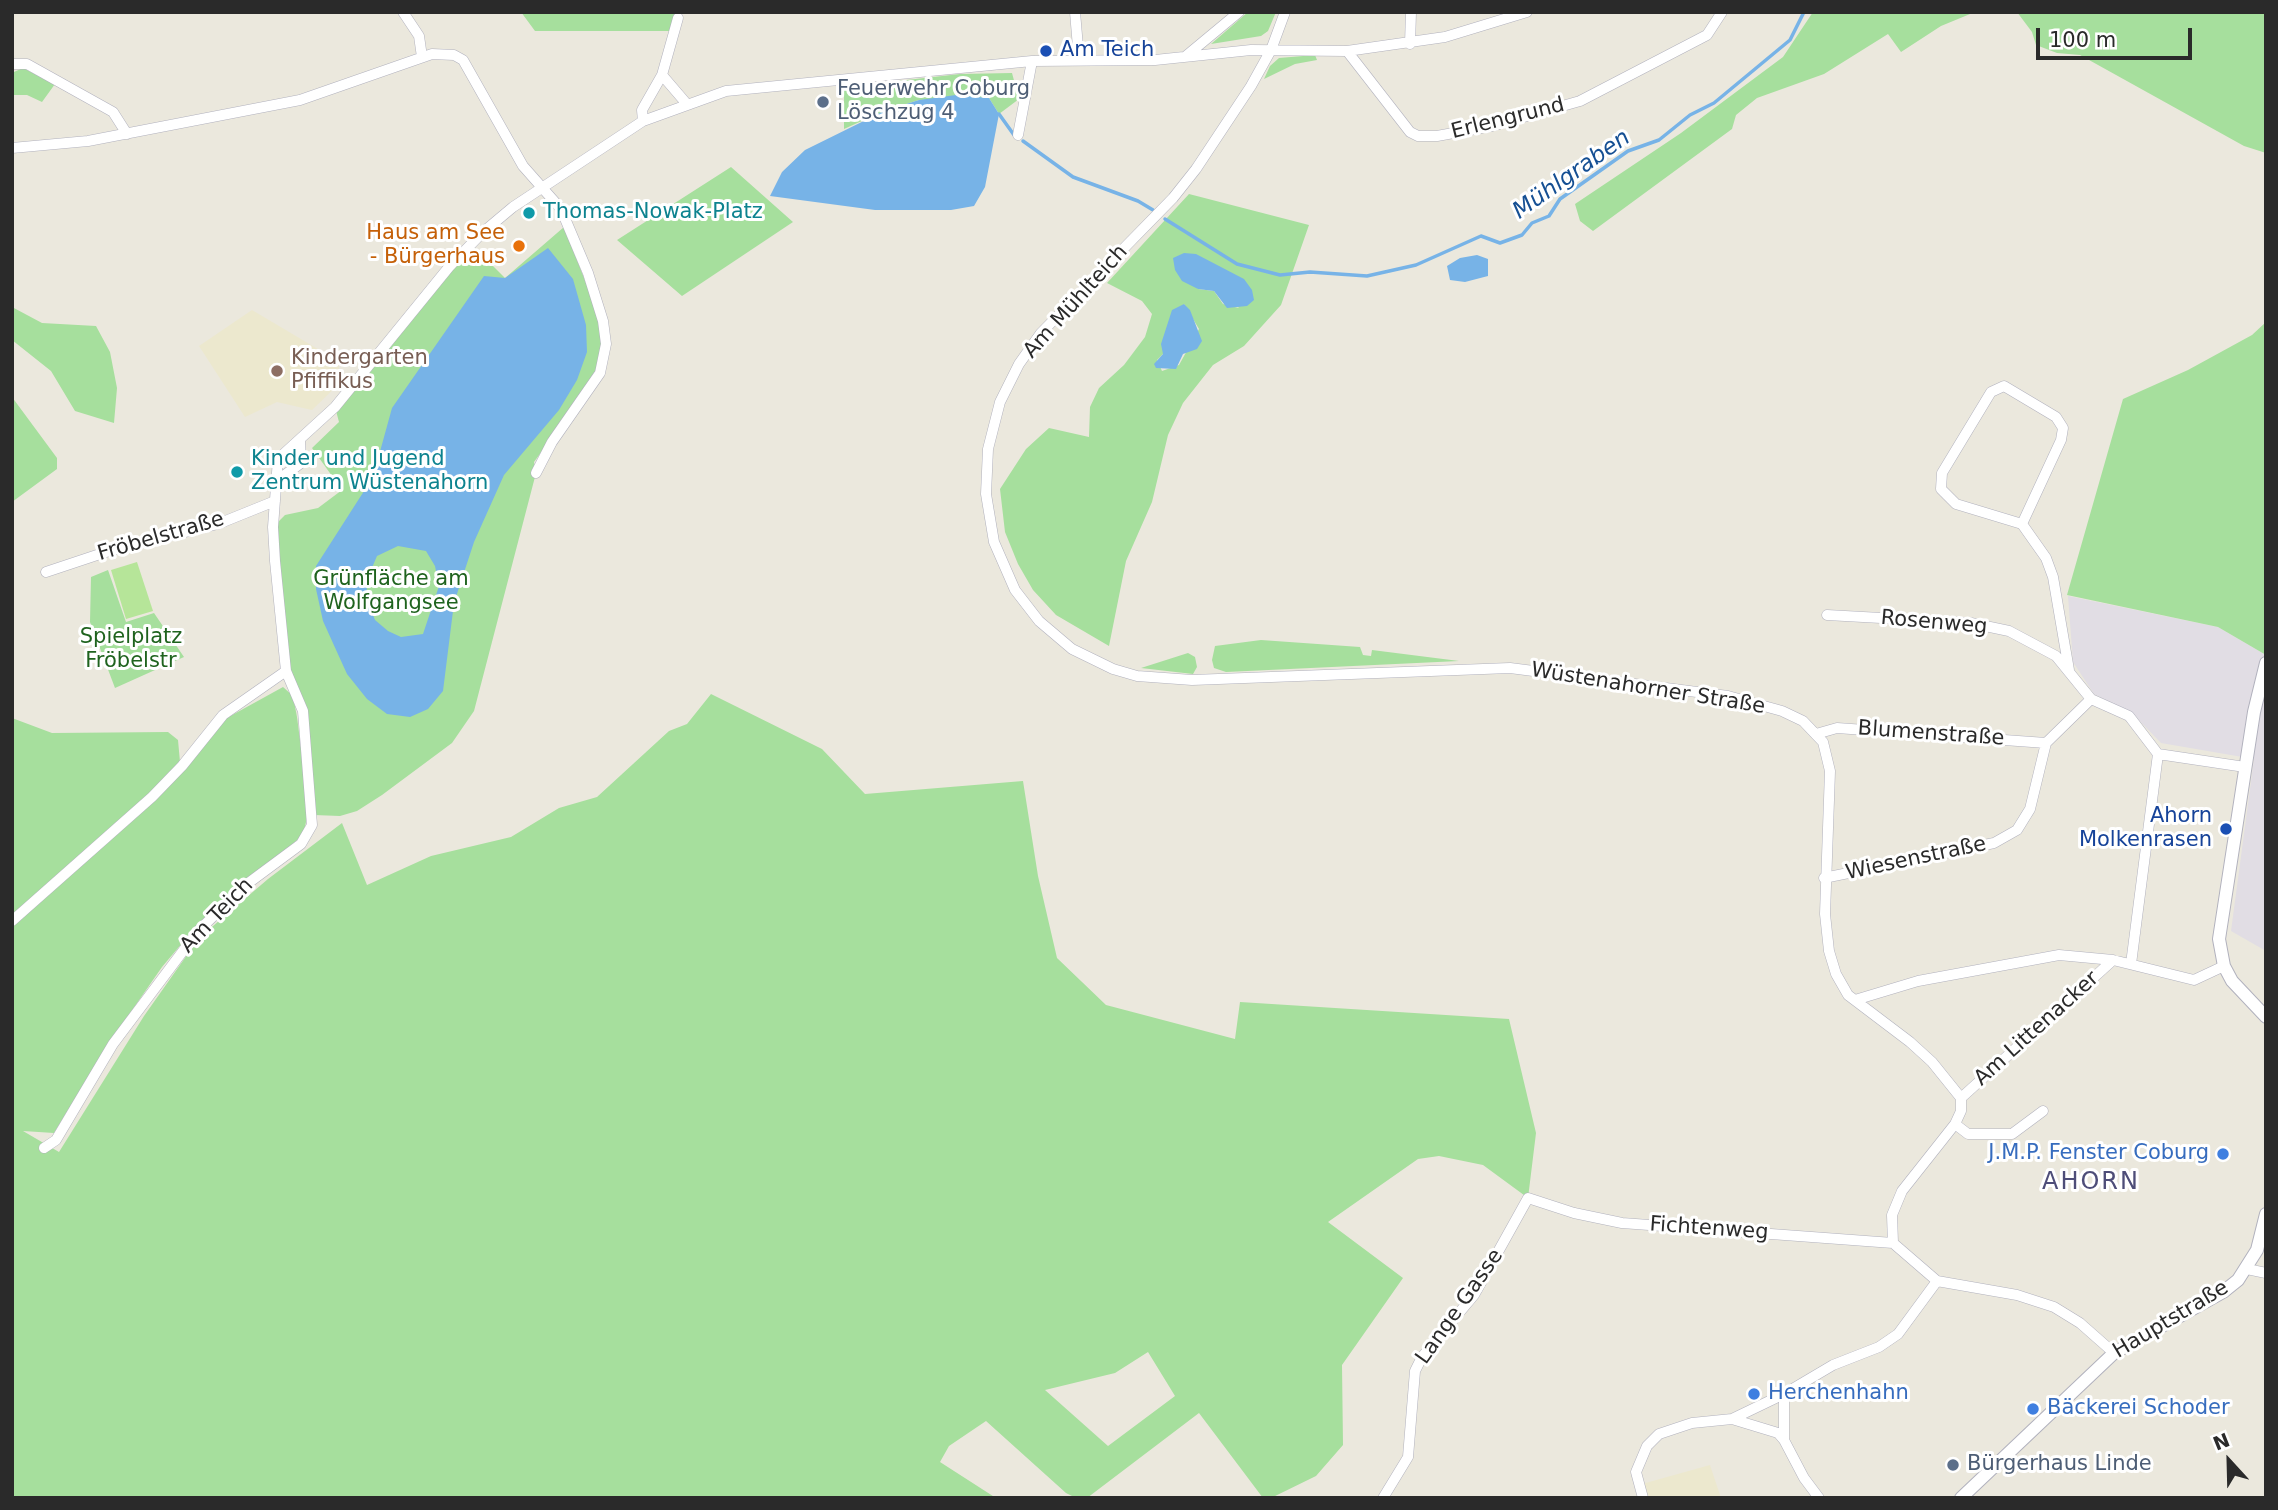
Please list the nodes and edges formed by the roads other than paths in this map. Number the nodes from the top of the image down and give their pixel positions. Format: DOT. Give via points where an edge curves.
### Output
graph roads {
  1 [pos="403,12"];
  2 [pos="1075,12"];
  3 [pos="1239,12"];
  4 [pos="1285,12"];
  5 [pos="1411,12"];
  6 [pos="1527,12"];
  7 [pos="1722,12"];
  8 [pos="678,18"];
  9 [pos="1410,44"];
  10 [pos="1271,50"];
  11 [pos="1347,51"];
  12 [pos="1186,56"];
  13 [pos="422,57"];
  14 [pos="1079,60"];
  15 [pos="1032,61"];
  16 [pos="12,64"];
  17 [pos="662,75"];
  18 [pos="686,103"];
  19 [pos="643,121"];
  20 [pos="127,134"];
  21 [pos="1018,135"];
  22 [pos="12,148"];
  23 [pos="544,187"];
  24 [pos="300,441"];
  25 [pos="536,473"];
  26 [pos="278,480"];
  27 [pos="275,501"];
  28 [pos="2022,524"];
  29 [pos="46,572"];
  30 [pos="1827,615"];
  31 [pos="1039,621"];
  32 [pos="2266,663"];
  33 [pos="2069,670"];
  34 [pos="286,671"];
  35 [pos="2091,698"];
  36 [pos="1816,734"];
  37 [pos="2046,743"];
  38 [pos="2158,754"];
  39 [pos="2245,767"];
  40 [pos="1824,878"];
  41 [pos="12,921"];
  42 [pos="2113,960"];
  43 [pos="2131,964"];
  44 [pos="2224,966"];
  45 [pos="1855,1000"];
  46 [pos="2266,1017"];
  47 [pos="1961,1098"];
  48 [pos="2043,1111"];
  49 [pos="1955,1124"];
  50 [pos="44,1148"];
  51 [pos="1528,1198"];
  52 [pos="2266,1214"];
  53 [pos="1893,1243"];
  54 [pos="2247,1269"];
  55 [pos="2266,1273"];
  56 [pos="1937,1281"];
  57 [pos="2114,1353"];
  58 [pos="1784,1394"];
  59 [pos="1732,1419"];
  60 [pos="1784,1440"];
  61 [pos="1383,1498"];
  62 [pos="1643,1498"];
  63 [pos="1819,1498"];
  64 [pos="1961,1498"];
  1 -- 13 [label="street" via="419,36"];
  2 -- 14 [label="street"];
  3 -- 12 [label="street"];
  4 -- 10 [label="street, Am Mühlteich"];
  5 -- 9 [label="street"];
  6 -- 9 [label="street"];
  7 -- 11 [label="street, Erlengrund" via="1707,36 1580,101 1437,136 1410,132"];
  8 -- 17 [label="street"];
  9 -- 11 [label="street"];
  10 -- 11 [label="street"];
  10 -- 12 [label="street"];
  10 -- 31 [label="street, Am Mühlteich" via="1196,169 1041,333 1000,402 985,473 990,526 1015,590"];
  12 -- 14 [label="street"];
  13 -- 20 [label="street" via="300,100"];
  13 -- 23 [label="street" via="444,53 463,60 523,166"];
  14 -- 15 [label="street"];
  15 -- 18 [label="street" via="741,88"];
  15 -- 21 [label="street"];
  16 -- 20 [label="street" via="27,64 113,112"];
  17 -- 18 [label="street"];
  17 -- 19 [label="street" via="642,110"];
  18 -- 19 [label="street"];
  19 -- 23 [label="street"];
  20 -- 22 [label="street"];
  23 -- 24 [label="street" via="471,244 335,407"];
  23 -- 25 [label="street" via="561,209 588,273 606,344 600,373"];
  24 -- 26 [label="street, Am Teich" via="278,459"];
  24 -- 26 [label="street" via="301,463"];
  26 -- 27 [label="street, Am Teich"];
  27 -- 29 [label="street, Fröbelstraße" via="218,524"];
  27 -- 34 [label="street, Am Teich" via="275,561"];
  28 -- 28 [label="street" via="1956,504 1946,498 1940,482 1941,473 1991,391 2004,386 2056,417 2063,428"];
  28 -- 33 [label="street" via="2046,558 2053,577"];
  30 -- 33 [label="street, Rosenweg" via="1971,622 2009,631 2041,646"];
  31 -- 36 [label="street, Wüstenahorner Straße" via="1094,661 1148,677 1510,668 1739,699 1782,710"];
  32 -- 39 [label="street"];
  33 -- 35 [label="street, Rosenweg"];
  34 -- 41 [label="street" via="223,715 152,797"];
  34 -- 50 [label="street, Am Teich" via="303,711 314,815 308,836 247,884 198,931 113,1044 56,1140"];
  35 -- 37 [label="street"];
  35 -- 38 [label="street, Rosenweg" via="2129,716"];
  36 -- 37 [label="street, Blumenstraße" via="1837,728"];
  36 -- 40 [label="street" via="1830,771"];
  37 -- 40 [label="street, Wiesenstraße" via="2030,809 2017,830 2001,840"];
  38 -- 39 [label="street"];
  38 -- 43 [label="street"];
  39 -- 44 [label="street" via="2219,926"];
  40 -- 45 [label="street" via="1829,951 1842,986"];
  42 -- 43 [label="street"];
  42 -- 45 [label="street" via="2059,955 1918,981"];
  42 -- 47 [label="street, Am Littenacker"];
  43 -- 44 [label="street" via="2194,980"];
  44 -- 46 [label="street"];
  45 -- 47 [label="street" via="1932,1062"];
  47 -- 49 [label="street"];
  48 -- 49 [label="street" via="2012,1134 1968,1134"];
  49 -- 53 [label="street" via="1902,1191 1892,1215"];
  51 -- 53 [label="street, Fichtenweg" via="1622,1223"];
  51 -- 61 [label="street, Lange Gasse" via="1480,1285 1415,1371 1408,1457"];
  52 -- 54 [label="street, Hauptstraße"];
  53 -- 56 [label="street"];
  54 -- 55 [label="street"];
  54 -- 57 [label="street, Hauptstraße" via="2222,1292"];
  56 -- 57 [label="street" via="2006,1292 2054,1307"];
  56 -- 58 [label="street" via="1898,1334"];
  57 -- 64 [label="street, Hauptstraße"];
  58 -- 59 [label="street"];
  58 -- 60 [label="street"];
  59 -- 60 [label="street" via="1778,1433"];
  59 -- 62 [label="street" via="1692,1423 1659,1434 1647,1446 1636,1472"];
  60 -- 63 [label="street"];
}
